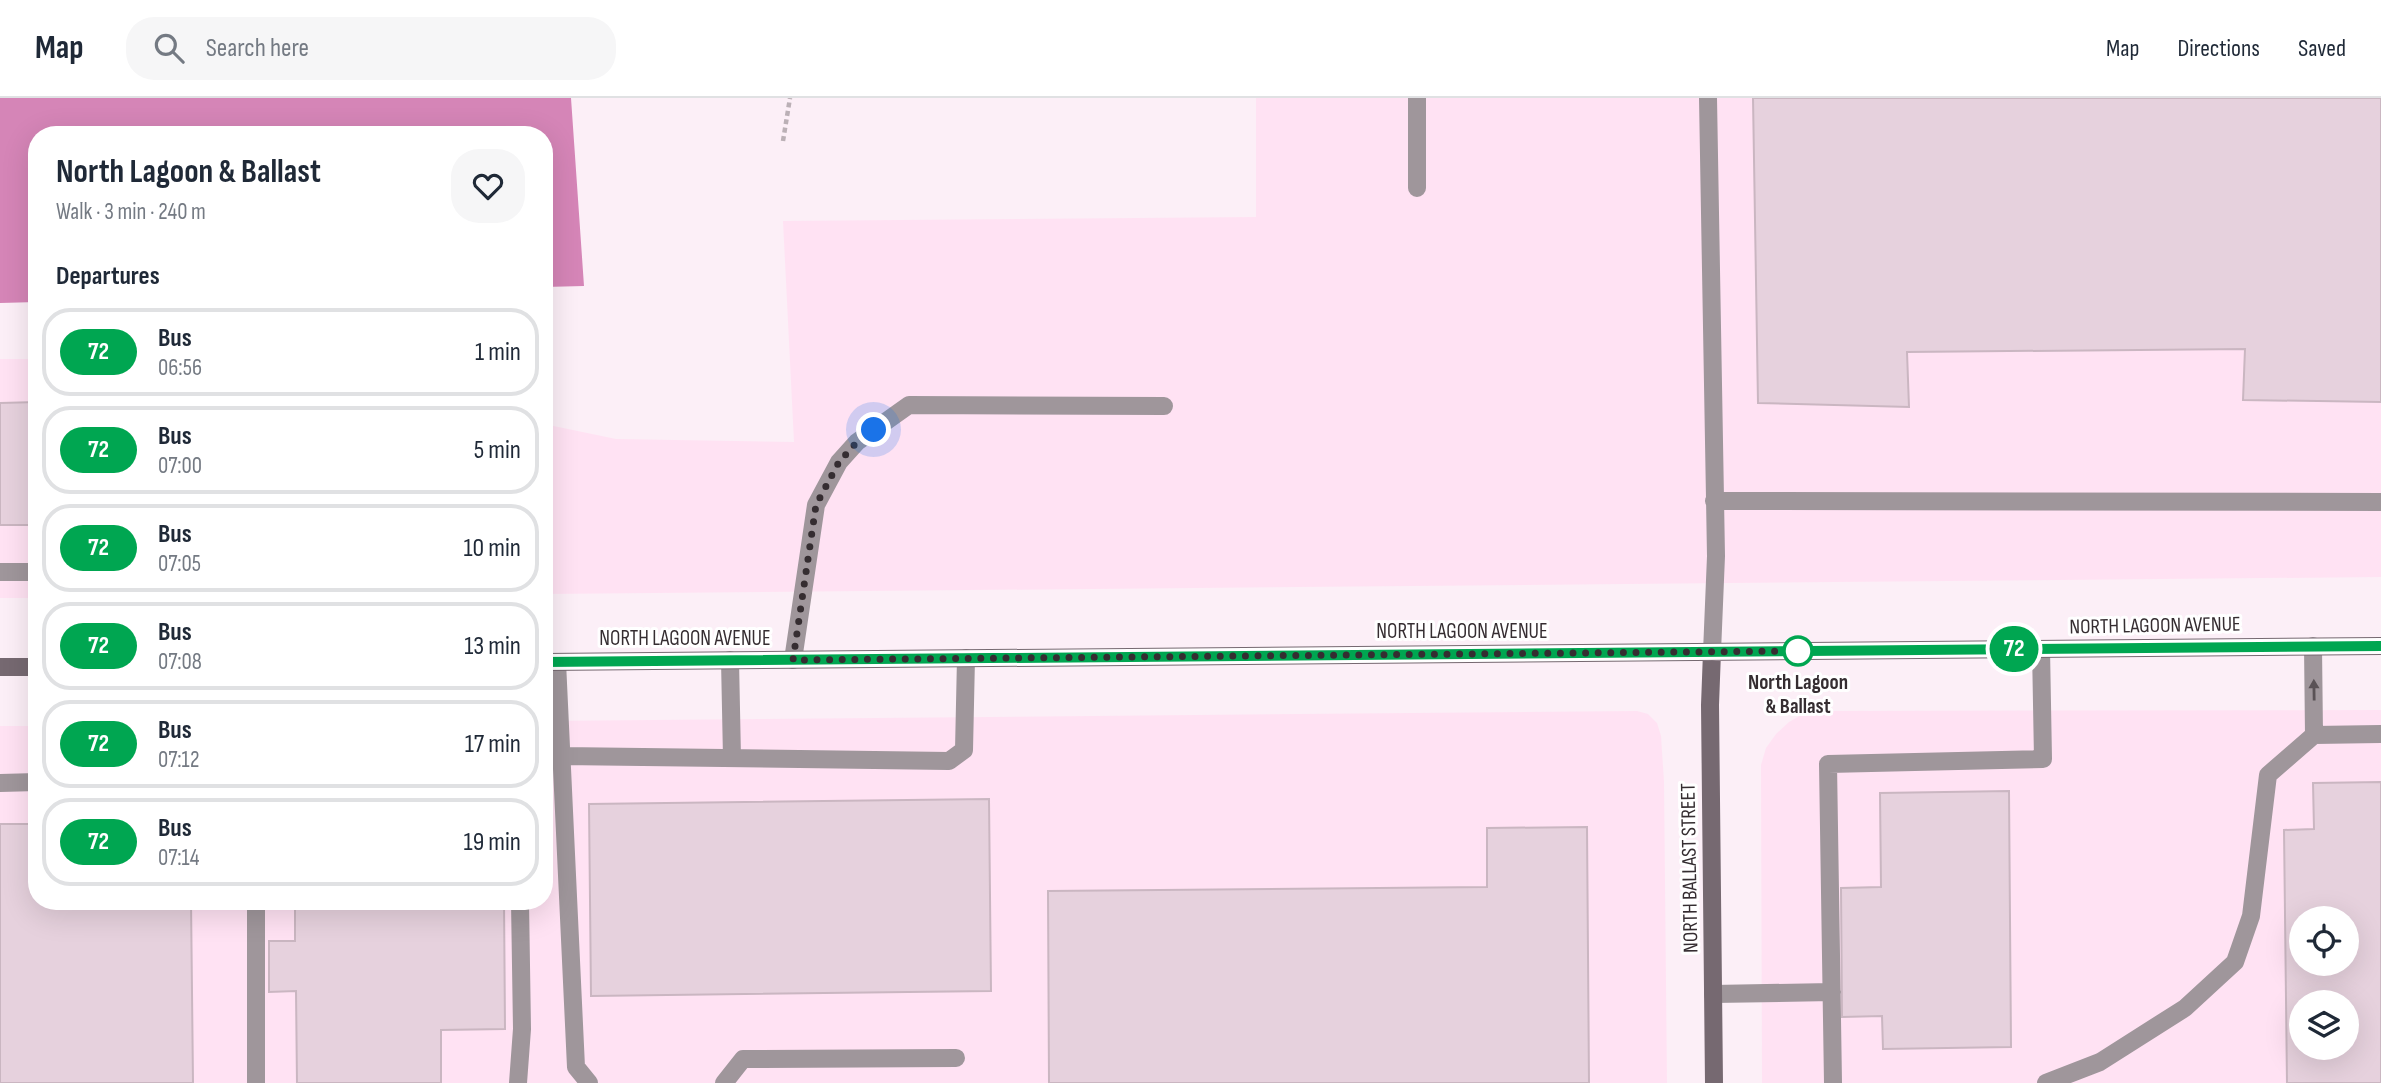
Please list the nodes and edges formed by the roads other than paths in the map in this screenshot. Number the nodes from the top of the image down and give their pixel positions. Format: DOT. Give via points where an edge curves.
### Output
graph roads {
  1 [pos="1417,98"];
  2 [pos="1708,98"];
  3 [pos="1417,188"];
  4 [pos="1164,406"];
  5 [pos="1714,500"];
  6 [pos="2381,502"];
  7 [pos="0,572"];
  8 [pos="28,572"];
  9 [pos="2313,646"];
  10 [pos="2381,646"];
  11 [pos="2041,649"];
  12 [pos="1712,652"];
  13 [pos="966,658"];
  14 [pos="730,660"];
  15 [pos="793,660"];
  16 [pos="553,662"];
  17 [pos="0,667"];
  18 [pos="28,667"];
  19 [pos="553,679"];
  20 [pos="2381,734"];
  21 [pos="2314,735"];
  22 [pos="562,756"];
  23 [pos="732,758"];
  24 [pos="28,782"];
  25 [pos="0,783"];
  26 [pos="256,910"];
  27 [pos="520,910"];
  28 [pos="1832,992"];
  29 [pos="1713,994"];
  30 [pos="956,1058"];
  31 [pos="256,1083"];
  32 [pos="518,1083"];
  33 [pos="589,1083"];
  34 [pos="724,1083"];
  35 [pos="1714,1083"];
  36 [pos="1833,1083"];
  37 [pos="2046,1083"];
  1 -- 3 [label="lane"];
  2 -- 5 [label="lane"];
  4 -- 15 [label="lane" via="909,405 857,442 839,462 816,505"];
  5 -- 6 [label="lane"];
  5 -- 12 [label="lane"];
  7 -- 8 [label="lane"];
  9 -- 10 [label="street, NORTH LAGOON AVENUE"];
  9 -- 11 [label="street, NORTH LAGOON AVENUE"];
  21 -- 9 [label="lane, one-way"];
  11 -- 12 [label="street, NORTH LAGOON AVENUE"];
  11 -- 28 [label="lane" via="2043,759 1828,764"];
  12 -- 13 [label="street, NORTH LAGOON AVENUE"];
  12 -- 29 [label="street, NORTH BALLAST STREET"];
  13 -- 15 [label="street, NORTH LAGOON AVENUE"];
  13 -- 23 [label="lane" via="964,750 949,761"];
  14 -- 15 [label="street, NORTH LAGOON AVENUE"];
  14 -- 16 [label="street, NORTH LAGOON AVENUE"];
  14 -- 23 [label="lane"];
  17 -- 18 [label="street"];
  19 -- 22 [label="lane"];
  20 -- 21 [label="lane"];
  21 -- 37 [label="lane" via="2268,775 2251,916 2235,962 2185,1008 2100,1062"];
  22 -- 23 [label="lane"];
  22 -- 33 [label="lane" via="576,1067"];
  24 -- 25 [label="lane"];
  26 -- 31 [label="lane"];
  27 -- 32 [label="lane"];
  28 -- 29 [label="lane"];
  28 -- 36 [label="lane"];
  29 -- 35 [label="street, NORTH BALLAST STREET"];
  30 -- 34 [label="lane" via="743,1059"];
}
